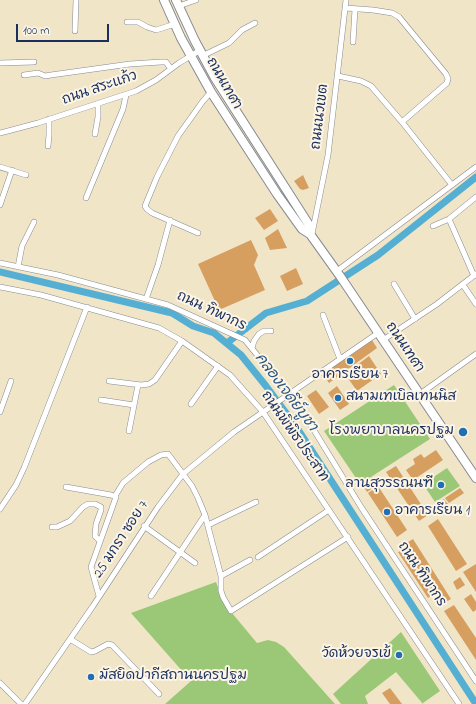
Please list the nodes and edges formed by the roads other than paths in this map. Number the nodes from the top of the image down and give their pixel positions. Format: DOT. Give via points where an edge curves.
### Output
graph roads {
  1 [pos="76,0"];
  2 [pos="164,0"];
  3 [pos="196,0"];
  4 [pos="346,0"];
  5 [pos="178,3"];
  6 [pos="346,8"];
  7 [pos="355,9"];
  8 [pos="127,22"];
  9 [pos="255,23"];
  10 [pos="175,24"];
  11 [pos="75,31"];
  12 [pos="353,42"];
  13 [pos="201,53"];
  14 [pos="191,56"];
  15 [pos="34,62"];
  16 [pos="0,63"];
  17 [pos="171,69"];
  18 [pos="24,75"];
  19 [pos="338,76"];
  20 [pos="211,92"];
  21 [pos="126,95"];
  22 [pos="98,104"];
  23 [pos="49,119"];
  24 [pos="402,122"];
  25 [pos="0,133"];
  26 [pos="95,134"];
  27 [pos="48,146"];
  28 [pos="476,166"];
  29 [pos="0,167"];
  30 [pos="12,170"];
  31 [pos="26,175"];
  32 [pos="452,185"];
  33 [pos="476,197"];
  34 [pos="86,198"];
  35 [pos="0,205"];
  36 [pos="449,219"];
  37 [pos="170,220"];
  38 [pos="34,222"];
  39 [pos="433,226"];
  40 [pos="198,234"];
  41 [pos="311,235"];
  42 [pos="0,263"];
  43 [pos="18,267"];
  44 [pos="339,274"];
  45 [pos="475,275"];
  46 [pos="394,284"];
  47 [pos="463,285"];
  48 [pos="0,287"];
  49 [pos="146,299"];
  50 [pos="476,304"];
  51 [pos="87,307"];
  52 [pos="323,315"];
  53 [pos="415,318"];
  54 [pos="271,331"];
  55 [pos="378,333"];
  56 [pos="383,340"];
  57 [pos="182,341"];
  58 [pos="252,348"];
  59 [pos="476,354"];
  60 [pos="340,359"];
  61 [pos="218,366"];
  62 [pos="11,381"];
  63 [pos="109,381"];
  64 [pos="138,385"];
  65 [pos="289,394"];
  66 [pos="420,394"];
  67 [pos="101,400"];
  68 [pos="191,404"];
  69 [pos="134,405"];
  70 [pos="266,410"];
  71 [pos="0,412"];
  72 [pos="129,431"];
  73 [pos="182,474"];
  74 [pos="476,478"];
  75 [pos="66,487"];
  76 [pos="115,496"];
  77 [pos="256,502"];
  78 [pos="0,509"];
  79 [pos="329,510"];
  80 [pos="205,515"];
  81 [pos="208,525"];
  82 [pos="144,526"];
  83 [pos="52,527"];
  84 [pos="348,537"];
  85 [pos="100,541"];
  86 [pos="180,552"];
  87 [pos="258,557"];
  88 [pos="250,560"];
  89 [pos="195,563"];
  90 [pos="221,576"];
  91 [pos="99,596"];
  92 [pos="151,596"];
  93 [pos="70,639"];
  94 [pos="476,681"];
  95 [pos="0,682"];
  96 [pos="159,694"];
  97 [pos="21,704"];
  98 [pos="25,704"];
  99 [pos="459,704"];
  1 -- 11 [label="street"];
  2 -- 10 [label="main road, ถนนเทศา"];
  3 -- 5 [label="street"];
  4 -- 6 [label="street, ถนนนวเขต"];
  5 -- 13 [label="main road, ถนนเทศา"];
  6 -- 7 [label="street"];
  6 -- 19 [label="street, ถนนนวเขต"];
  7 -- 12 [label="street"];
  7 -- 24 [label="street" via="392,13 399,17 446,74 447,83"];
  8 -- 10 [label="street" via="138,22 156,30"];
  9 -- 13 [label="street, ถนน สระแก้ว" via="242,30 229,43"];
  10 -- 14 [label="main road, ถนนเทศา"];
  13 -- 14 [label="street, ถนน สระแก้ว"];
  13 -- 41 [label="main road, ถนนเทศา" via="236,113 309,225"];
  14 -- 17 [label="street, ถนน สระแก้ว"];
  14 -- 20 [label="main road, ถนนเทศา"];
  15 -- 16 [label="street"];
  17 -- 18 [label="street" via="166,62 161,62 45,76 38,73"];
  17 -- 21 [label="street, ถนน สระแก้ว" via="146,86"];
  19 -- 24 [label="street" via="371,86"];
  19 -- 41 [label="street, ถนนนวเขต" via="328,156"];
  20 -- 37 [label="street" via="178,136 145,206 152,213"];
  20 -- 41 [label="main road, ถนนเทศา" via="277,194 302,229"];
  21 -- 22 [label="street, ถนน สระแก้ว"];
  21 -- 34 [label="street" via="124,109"];
  22 -- 23 [label="street, ถนน สระแก้ว"];
  22 -- 26 [label="street"];
  23 -- 25 [label="street, ถนน สระแก้ว"];
  23 -- 27 [label="street"];
  24 -- 32 [label="street"];
  28 -- 32 [label="street"];
  29 -- 30 [label="street"];
  30 -- 31 [label="street"];
  30 -- 35 [label="street"];
  32 -- 44 [label="street"];
  33 -- 36 [label="street"];
  36 -- 39 [label="street"];
  36 -- 45 [label="street"];
  37 -- 40 [label="street"];
  37 -- 49 [label="street"];
  38 -- 43 [label="street" via="22,246"];
  41 -- 44 [label="main road, ถนนเทศา"];
  42 -- 43 [label="street, ถนน ทิพากร"];
  43 -- 49 [label="street, ถนน ทิพากร"];
  44 -- 55 [label="main road, ถนนเทศา"];
  45 -- 47 [label="street"];
  46 -- 53 [label="street"];
  47 -- 50 [label="street"];
  47 -- 53 [label="street"];
  48 -- 51 [label="street, ถนนพิพิธประสาท" via="41,294"];
  49 -- 58 [label="street, ถนน ทิพากร" via="168,305 229,331 242,338"];
  51 -- 57 [label="street, ถนนพิพิธประสาท" via="159,328"];
  51 -- 78 [label="street" via="24,468 16,486"];
  52 -- 60 [label="street"];
  53 -- 56 [label="street"];
  54 -- 58 [label="street" via="258,334"];
  55 -- 56 [label="main road, ถนนเทศา"];
  55 -- 60 [label="street, 25 มกรา ซอย 7"];
  56 -- 66 [label="main road, ถนนเทศา"];
  57 -- 61 [label="street, ถนนพิพิธประสาท"];
  57 -- 64 [label="street" via="155,380 149,384"];
  58 -- 65 [label="street, ถนน ทิพากร"];
  59 -- 66 [label="street"];
  60 -- 65 [label="street, 25 มกรา ซอย 7"];
  61 -- 68 [label="street"];
  61 -- 70 [label="street, ถนนพิพิธประสาท"];
  62 -- 71 [label="street"];
  63 -- 64 [label="street"];
  64 -- 69 [label="street"];
  65 -- 70 [label="street, 25 มกรา ซอย 7"];
  65 -- 94 [label="street, ถนน ทิพากร"];
  66 -- 74 [label="main road, ถนนเทศา"];
  67 -- 69 [label="street"];
  69 -- 72 [label="street"];
  70 -- 73 [label="street, 25 มกรา ซอย 7"];
  70 -- 79 [label="street, ถนนพิพิธประสาท"];
  73 -- 76 [label="street" via="166,453 148,462 123,483"];
  73 -- 80 [label="street" via="192,486"];
  73 -- 82 [label="street, 25 มกรา ซอย 7"];
  75 -- 76 [label="street"];
  76 -- 85 [label="street"];
  77 -- 81 [label="street"];
  79 -- 84 [label="street, ถนนพิพิธประสาท"];
  79 -- 87 [label="street"];
  80 -- 81 [label="street"];
  80 -- 86 [label="street"];
  81 -- 90 [label="street"];
  82 -- 86 [label="street"];
  82 -- 91 [label="street, 25 มกรา ซอย 7"];
  83 -- 85 [label="street" via="70,521 88,504 95,504 102,510 94,536"];
  84 -- 90 [label="street" via="231,611 221,591"];
  84 -- 99 [label="street, ถนนพิพิธประสาท"];
  85 -- 91 [label="street" via="91,567"];
  86 -- 89 [label="street"];
  86 -- 92 [label="street"];
  88 -- 90 [label="street"];
  91 -- 93 [label="street, 25 มกรา ซอย 7"];
  93 -- 96 [label="street" via="91,652 108,644 112,645"];
  93 -- 98 [label="street, 25 มกรา ซอย 7"];
  95 -- 97 [label="street"];
}
